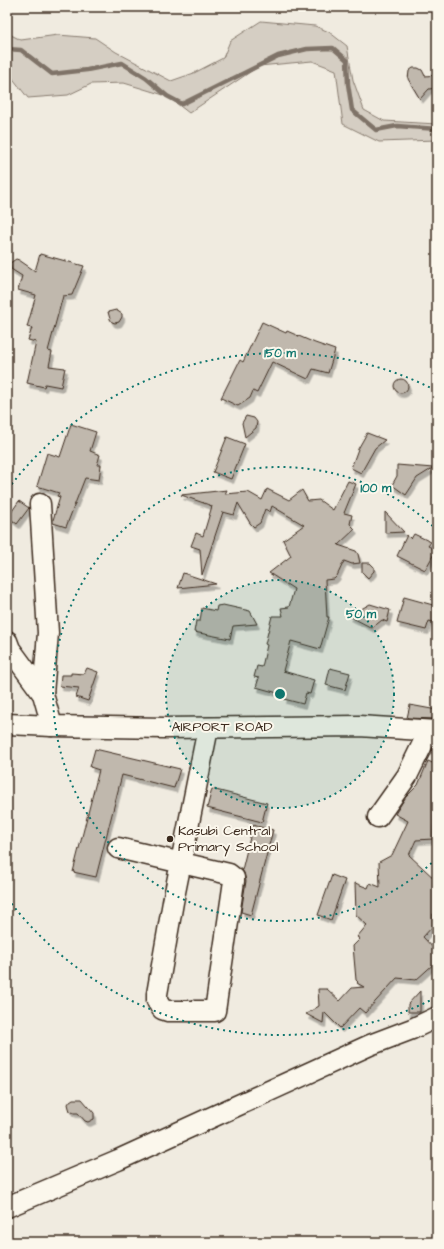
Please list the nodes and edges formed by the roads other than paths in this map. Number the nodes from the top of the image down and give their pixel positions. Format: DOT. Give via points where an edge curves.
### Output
graph roads {
  1 [pos="40,504"];
  2 [pos="7,641"];
  3 [pos="43,694"];
  4 [pos="7,724"];
  5 [pos="52,726"];
  6 [pos="208,728"];
  7 [pos="433,731"];
  8 [pos="378,817"];
  9 [pos="118,848"];
  10 [pos="182,863"];
  11 [pos="437,1017"];
  12 [pos="7,1207"];
  1 -- 3 [label="street" via="48,634"];
  2 -- 3 [label="street" via="10,649"];
  3 -- 5 [label="street"];
  4 -- 5 [label="street, AIRPORT ROAD"];
  5 -- 6 [label="street, AIRPORT ROAD"];
  6 -- 7 [label="street, AIRPORT ROAD" via="358,726"];
  6 -- 10 [label="street"];
  7 -- 8 [label="street" via="407,776"];
  9 -- 10 [label="street"];
  10 -- 10 [label="street" via="229,874 234,878 215,1011 168,1011 162,1009 157,1001"];
  11 -- 12 [label="street"];
}
